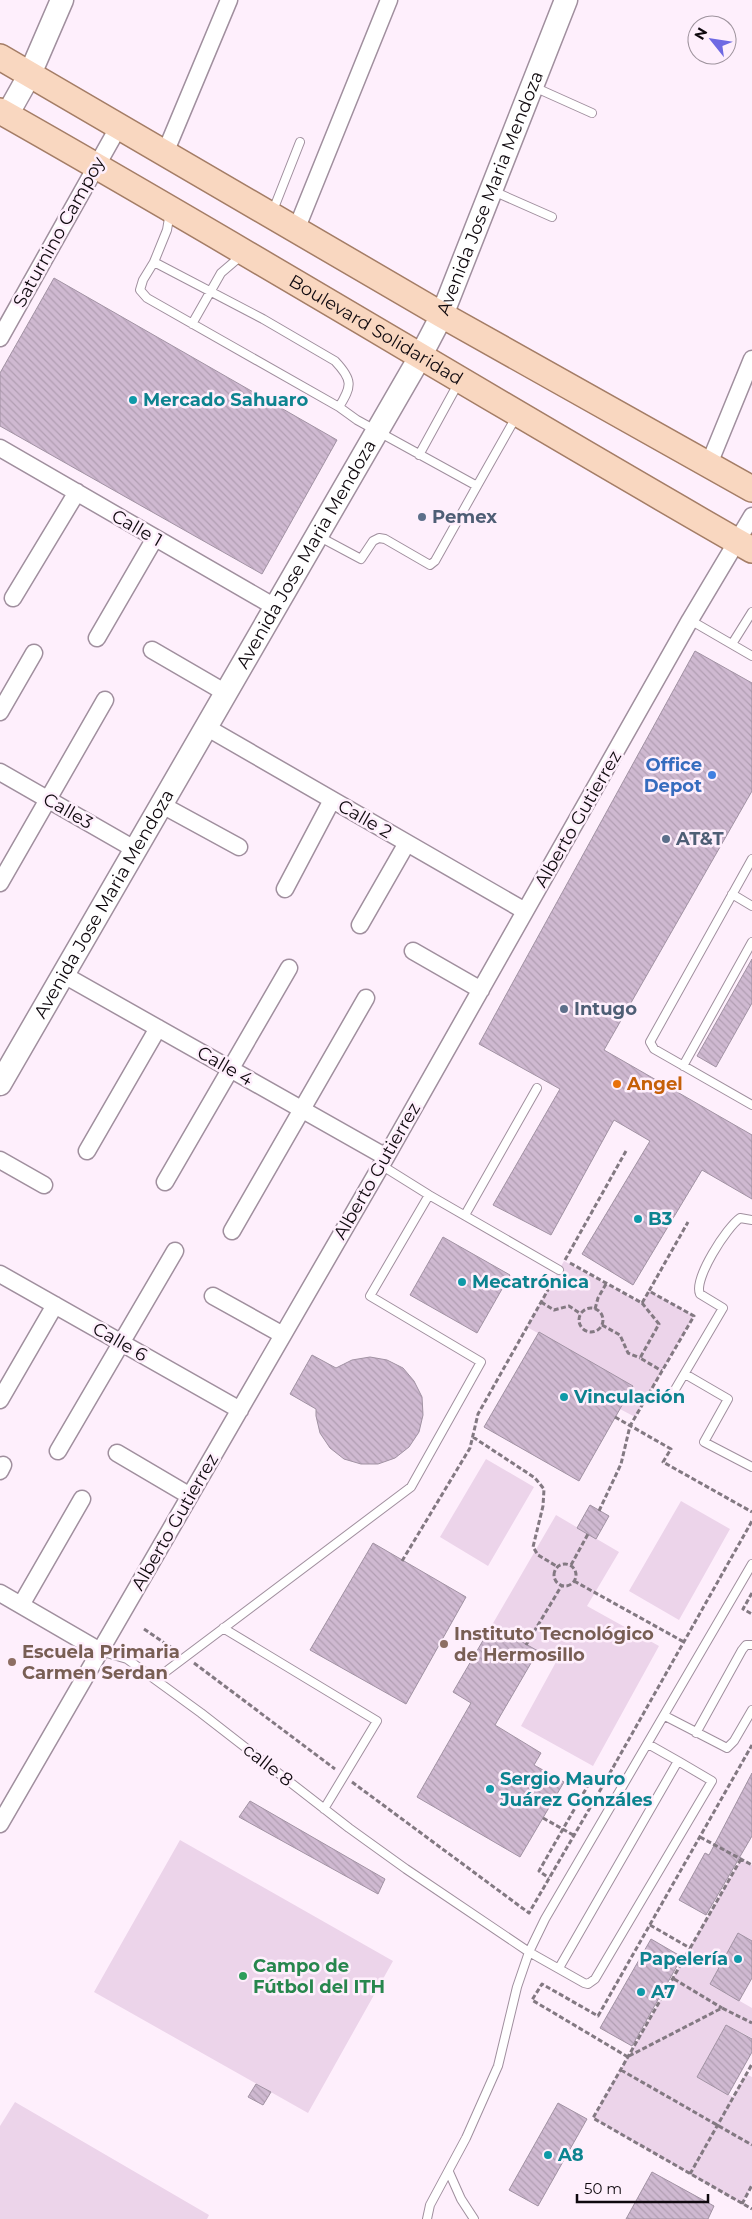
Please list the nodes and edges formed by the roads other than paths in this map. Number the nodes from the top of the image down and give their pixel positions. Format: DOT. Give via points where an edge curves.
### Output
graph roads {
  1 [pos="62,0"];
  2 [pos="229,0"];
  3 [pos="390,0"];
  4 [pos="566,0"];
  5 [pos="0,57"];
  6 [pos="30,74"];
  7 [pos="532,86"];
  8 [pos="3,113"];
  9 [pos="592,113"];
  10 [pos="119,126"];
  11 [pos="300,142"];
  12 [pos="165,153"];
  13 [pos="95,166"];
  14 [pos="491,190"];
  15 [pos="170,209"];
  16 [pos="271,215"];
  17 [pos="552,217"];
  18 [pos="296,230"];
  19 [pos="246,252"];
  20 [pos="154,262"];
  21 [pos="211,292"];
  22 [pos="442,315"];
  23 [pos="192,324"];
  24 [pos="0,338"];
  25 [pos="420,357"];
  26 [pos="752,359"];
  27 [pos="460,380"];
  28 [pos="339,407"];
  29 [pos="519,413"];
  30 [pos="377,431"];
  31 [pos="0,448"];
  32 [pos="419,455"];
  33 [pos="709,464"];
  34 [pos="477,486"];
  35 [pos="752,489"];
  36 [pos="77,492"];
  37 [pos="752,516"];
  38 [pos="316,535"];
  39 [pos="155,538"];
  40 [pos="744,545"];
  41 [pos="14,598"];
  42 [pos="275,608"];
  43 [pos="752,612"];
  44 [pos="690,620"];
  45 [pos="97,638"];
  46 [pos="732,644"];
  47 [pos="152,650"];
  48 [pos="34,653"];
  49 [pos="752,656"];
  50 [pos="226,692"];
  51 [pos="105,700"];
  52 [pos="0,712"];
  53 [pos="206,728"];
  54 [pos="0,772"];
  55 [pos="48,800"];
  56 [pos="332,800"];
  57 [pos="162,805"];
  58 [pos="407,843"];
  59 [pos="239,847"];
  60 [pos="136,850"];
  61 [pos="752,859"];
  62 [pos="0,883"];
  63 [pos="285,889"];
  64 [pos="732,894"];
  65 [pos="752,906"];
  66 [pos="525,911"];
  67 [pos="360,925"];
  68 [pos="752,942"];
  69 [pos="413,951"];
  70 [pos="289,968"];
  71 [pos="64,975"];
  72 [pos="480,990"];
  73 [pos="366,998"];
  74 [pos="158,1028"];
  75 [pos="683,1066"];
  76 [pos="231,1070"];
  77 [pos="0,1084"];
  78 [pos="537,1088"];
  79 [pos="751,1102"];
  80 [pos="302,1110"];
  81 [pos="87,1151"];
  82 [pos="0,1160"];
  83 [pos="383,1161"];
  84 [pos="165,1182"];
  85 [pos="44,1185"];
  86 [pos="429,1195"];
  87 [pos="465,1215"];
  88 [pos="752,1220"];
  89 [pos="232,1231"];
  90 [pos="174,1251"];
  91 [pos="560,1270"];
  92 [pos="0,1274"];
  93 [pos="213,1296"];
  94 [pos="55,1305"];
  95 [pos="283,1335"];
  96 [pos="121,1342"];
  97 [pos="685,1374"];
  98 [pos="673,1393"];
  99 [pos="0,1400"];
  100 [pos="240,1410"];
  101 [pos="58,1451"];
  102 [pos="117,1453"];
  103 [pos="752,1466"];
  104 [pos="190,1496"];
  105 [pos="82,1499"];
  106 [pos="752,1564"];
  107 [pos="0,1593"];
  108 [pos="20,1605"];
  109 [pos="223,1628"];
  110 [pos="752,1645"];
  111 [pos="100,1651"];
  112 [pos="156,1679"];
  113 [pos="752,1710"];
  114 [pos="665,1716"];
  115 [pos="696,1733"];
  116 [pos="648,1744"];
  117 [pos="678,1761"];
  118 [pos="324,1809"];
  119 [pos="0,1824"];
  120 [pos="529,1952"];
  121 [pos="559,1968"];
  122 [pos="449,2172"];
  123 [pos="427,2219"];
  124 [pos="474,2219"];
  1 -- 6 [label="street"];
  2 -- 12 [label="street"];
  3 -- 18 [label="street"];
  4 -- 7 [label="street, Avenida Jose Maria Mendoza"];
  5 -- 6 [label="main road"];
  6 -- 8 [label="street"];
  6 -- 10 [label="main road"];
  7 -- 9 [label="lane"];
  7 -- 14 [label="street, Avenida Jose Maria Mendoza"];
  8 -- 13 [label="main road, Boulevard Solidaridad"];
  10 -- 12 [label="main road"];
  10 -- 13 [label="street, Saturnino Campoy"];
  11 -- 16 [label="lane"];
  12 -- 16 [label="main road"];
  13 -- 15 [label="main road, Boulevard Solidaridad"];
  13 -- 24 [label="street, Saturnino Campoy"];
  14 -- 17 [label="lane"];
  14 -- 22 [label="street, Avenida Jose Maria Mendoza"];
  15 -- 19 [label="main road, Boulevard Solidaridad"];
  15 -- 20 [label="lane" via="167,230"];
  16 -- 18 [label="main road"];
  18 -- 22 [label="main road"];
  19 -- 21 [label="lane" via="221,274"];
  19 -- 25 [label="main road, Boulevard Solidaridad"];
  20 -- 21 [label="lane"];
  20 -- 23 [label="lane" via="140,290"];
  21 -- 23 [label="lane"];
  21 -- 28 [label="lane" via="336,361 344,370 350,390"];
  22 -- 25 [label="street, Avenida Jose Maria Mendoza"];
  22 -- 33 [label="main road"];
  23 -- 28 [label="lane"];
  25 -- 27 [label="main road, Boulevard Solidaridad"];
  25 -- 30 [label="street, Avenida Jose Maria Mendoza"];
  26 -- 33 [label="street"];
  27 -- 29 [label="main road, Boulevard Solidaridad"];
  27 -- 32 [label="lane"];
  28 -- 30 [label="lane"];
  29 -- 34 [label="lane"];
  29 -- 40 [label="main road, Boulevard Solidaridad"];
  30 -- 32 [label="lane"];
  30 -- 38 [label="street, Avenida Jose Maria Mendoza"];
  31 -- 36 [label="street, Calle 1"];
  32 -- 34 [label="lane"];
  33 -- 35 [label="main road"];
  34 -- 38 [label="lane" via="430,565 385,539 373,541 361,559"];
  36 -- 39 [label="street, Calle 1"];
  36 -- 41 [label="street"];
  37 -- 40 [label="street, Alberto Gutierrez"];
  38 -- 42 [label="street, Avenida Jose Maria Mendoza"];
  39 -- 42 [label="street, Calle 1"];
  39 -- 45 [label="street"];
  40 -- 44 [label="street, Alberto Gutierrez"];
  42 -- 50 [label="street, Avenida Jose Maria Mendoza"];
  43 -- 46 [label="lane"];
  44 -- 46 [label="lane"];
  44 -- 66 [label="street, Alberto Gutierrez"];
  46 -- 49 [label="lane"];
  47 -- 50 [label="street"];
  48 -- 52 [label="street"];
  50 -- 53 [label="street, Avenida Jose Maria Mendoza"];
  51 -- 55 [label="street"];
  53 -- 56 [label="street, Calle 2"];
  53 -- 57 [label="street, Avenida Jose Maria Mendoza"];
  54 -- 55 [label="street, Calle3"];
  55 -- 60 [label="street, Calle3"];
  55 -- 62 [label="street"];
  56 -- 58 [label="street, Calle 2"];
  56 -- 63 [label="street"];
  57 -- 59 [label="street"];
  57 -- 60 [label="street, Avenida Jose Maria Mendoza"];
  58 -- 66 [label="street, Calle 2"];
  58 -- 67 [label="street"];
  60 -- 71 [label="street, Avenida Jose Maria Mendoza"];
  61 -- 64 [label="lane"];
  64 -- 65 [label="lane"];
  64 -- 75 [label="lane" via="650,1042 654,1049"];
  66 -- 72 [label="street, Alberto Gutierrez"];
  68 -- 75 [label="lane"];
  69 -- 72 [label="street"];
  70 -- 76 [label="street"];
  71 -- 74 [label="street, Calle 4"];
  71 -- 77 [label="street, Avenida Jose Maria Mendoza"];
  72 -- 83 [label="street, Alberto Gutierrez"];
  73 -- 80 [label="street"];
  74 -- 76 [label="street, Calle 4"];
  74 -- 81 [label="street"];
  75 -- 79 [label="lane"];
  76 -- 80 [label="street, Calle 4"];
  76 -- 84 [label="street"];
  78 -- 87 [label="lane"];
  80 -- 83 [label="street, Calle 4"];
  80 -- 89 [label="street"];
  82 -- 85 [label="street"];
  83 -- 86 [label="lane"];
  83 -- 95 [label="street, Alberto Gutierrez"];
  86 -- 87 [label="lane"];
  86 -- 109 [label="lane" via="370,1296 481,1362 411,1487"];
  87 -- 91 [label="lane"];
  88 -- 97 [label="lane" via="740,1218 733,1222 702,1276 700,1294 723,1308"];
  90 -- 96 [label="street"];
  92 -- 94 [label="street, Calle 6"];
  93 -- 95 [label="street"];
  94 -- 96 [label="street, Calle 6"];
  94 -- 99 [label="street"];
  95 -- 100 [label="street, Alberto Gutierrez"];
  96 -- 100 [label="street, Calle 6"];
  96 -- 101 [label="street"];
  97 -- 98 [label="lane"];
  97 -- 103 [label="lane" via="728,1398 704,1442"];
  100 -- 104 [label="street, Alberto Gutierrez"];
  102 -- 104 [label="street"];
  104 -- 111 [label="street, Alberto Gutierrez"];
  105 -- 108 [label="street"];
  106 -- 114 [label="lane"];
  107 -- 108 [label="street, calle 8"];
  108 -- 111 [label="street, calle 8"];
  109 -- 112 [label="lane"];
  109 -- 118 [label="lane" via="377,1721"];
  110 -- 115 [label="lane" via="746,1645 742,1650"];
  111 -- 112 [label="lane, calle 8" via="127,1659"];
  111 -- 119 [label="street, Alberto Gutierrez"];
  112 -- 118 [label="lane, calle 8"];
  113 -- 115 [label="lane" via="734,1741 726,1748"];
  114 -- 115 [label="lane"];
  114 -- 116 [label="lane"];
  116 -- 117 [label="lane"];
  116 -- 120 [label="lane"];
  117 -- 121 [label="lane"];
  117 -- 121 [label="lane, calle 8" via="712,1781 596,1979 588,1984"];
  118 -- 120 [label="lane, calle 8" via="406,1870"];
  120 -- 121 [label="lane, calle 8"];
  120 -- 122 [label="lane" via="517,1986 498,2066"];
  122 -- 123 [label="lane" via="430,2205"];
  122 -- 124 [label="lane"];
}
